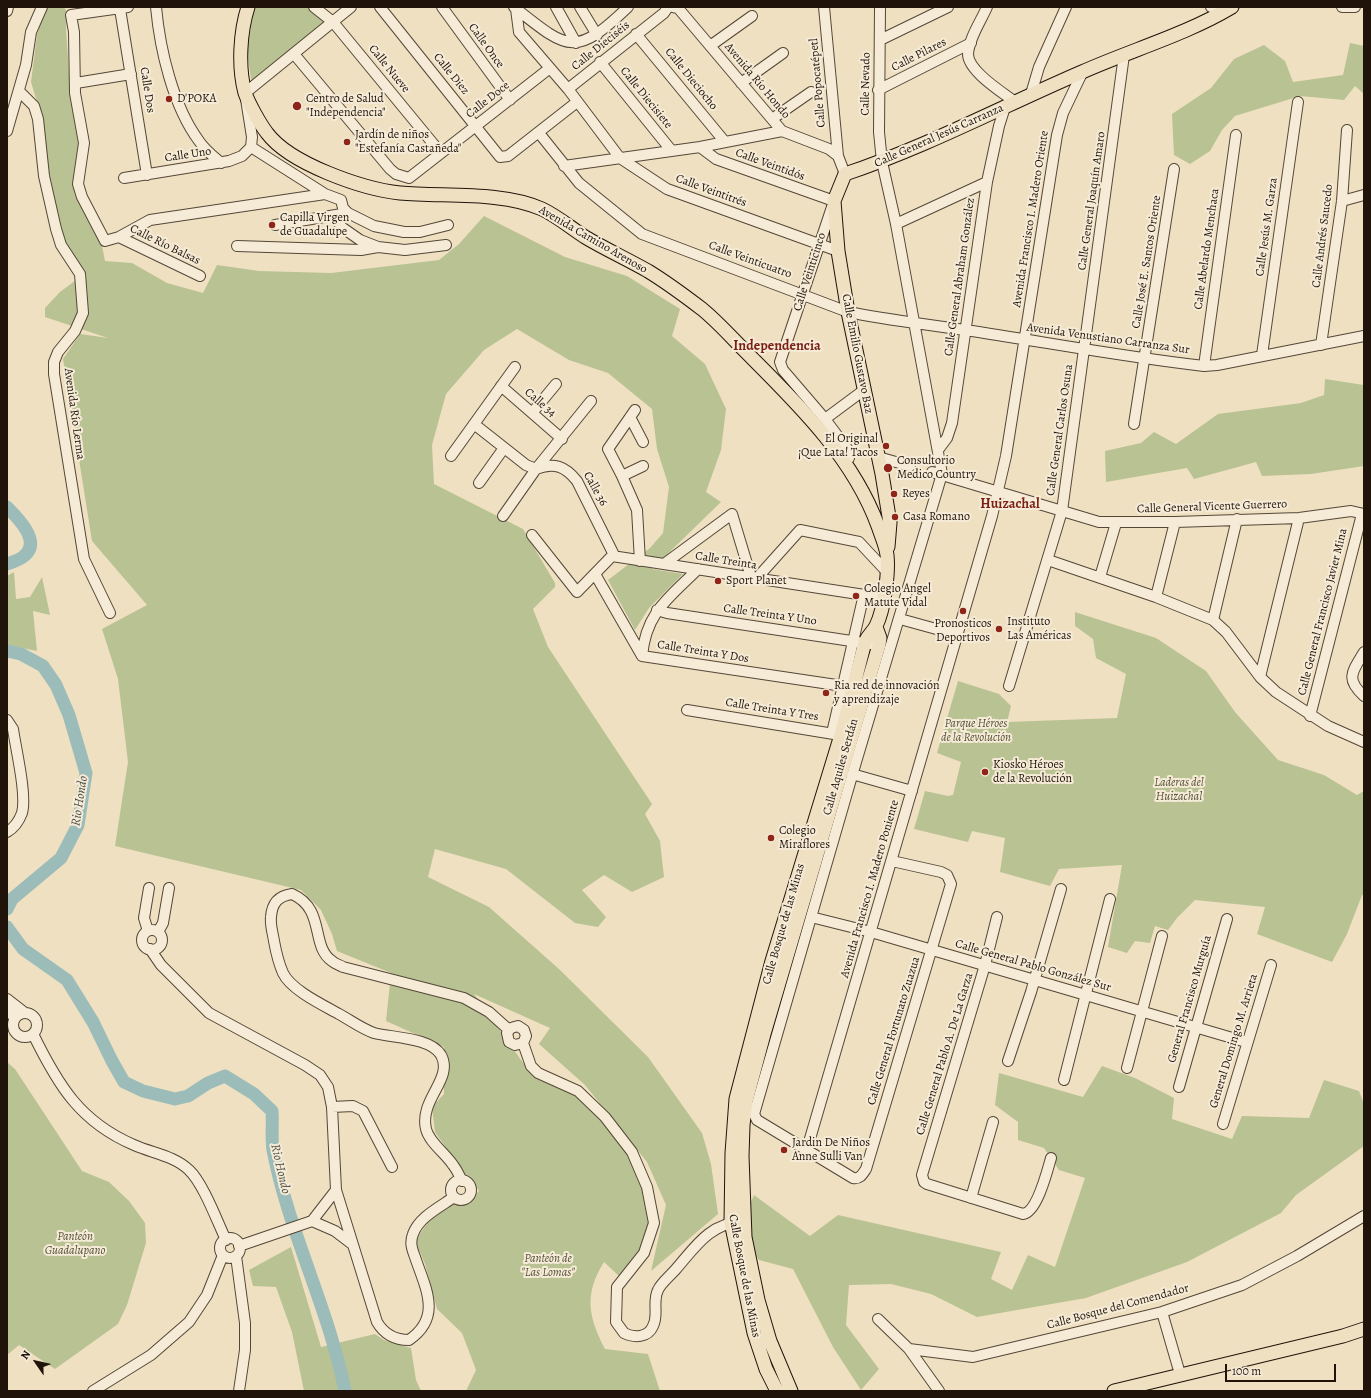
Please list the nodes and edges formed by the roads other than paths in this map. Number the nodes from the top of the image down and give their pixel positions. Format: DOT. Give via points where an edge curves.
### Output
graph roads {
  1 [pos="8,7"];
  2 [pos="42,7"];
  3 [pos="156,7"];
  4 [pos="248,7"];
  5 [pos="314,7"];
  6 [pos="351,7"];
  7 [pos="380,7"];
  8 [pos="442,7"];
  9 [pos="556,7"];
  10 [pos="580,7"];
  11 [pos="628,7"];
  12 [pos="668,7"];
  13 [pos="673,7"];
  14 [pos="824,7"];
  15 [pos="880,7"];
  16 [pos="948,7"];
  17 [pos="987,7"];
  18 [pos="1066,7"];
  19 [pos="1211,7"];
  20 [pos="124,8"];
  21 [pos="515,8"];
  22 [pos="1228,9"];
  23 [pos="7,11"];
  24 [pos="752,16"];
  25 [pos="334,22"];
  26 [pos="636,34"];
  27 [pos="597,35"];
  28 [pos="880,40"];
  29 [pos="576,43"];
  30 [pos="971,43"];
  31 [pos="710,46"];
  32 [pos="783,53"];
  33 [pos="294,54"];
  34 [pos="1124,55"];
  35 [pos="600,62"];
  36 [pos="550,68"];
  37 [pos="1083,71"];
  38 [pos="131,74"];
  39 [pos="80,82"];
  40 [pos="741,83"];
  41 [pos="568,89"];
  42 [pos="878,90"];
  43 [pos="19,91"];
  44 [pos="811,92"];
  45 [pos="245,93"];
  46 [pos="1032,94"];
  47 [pos="510,100"];
  48 [pos="577,102"];
  49 [pos="1298,102"];
  50 [pos="1010,104"];
  51 [pos="7,107"];
  52 [pos="772,119"];
  53 [pos="476,126"];
  54 [pos="1347,130"];
  55 [pos="7,131"];
  56 [pos="782,131"];
  57 [pos="539,133"];
  58 [pos="1236,135"];
  59 [pos="725,142"];
  60 [pos="700,146"];
  61 [pos="251,147"];
  62 [pos="671,150"];
  63 [pos="440,152"];
  64 [pos="838,156"];
  65 [pos="620,158"];
  66 [pos="882,162"];
  67 [pos="221,163"];
  68 [pos="564,166"];
  69 [pos="1174,169"];
  70 [pos="845,174"];
  71 [pos="147,175"];
  72 [pos="124,178"];
  73 [pos="987,182"];
  74 [pos="325,194"];
  75 [pos="1364,195"];
  76 [pos="834,201"];
  77 [pos="1342,201"];
  78 [pos="344,214"];
  79 [pos="896,224"];
  80 [pos="275,225"];
  81 [pos="448,225"];
  82 [pos="120,237"];
  83 [pos="820,244"];
  84 [pos="446,245"];
  85 [pos="237,246"];
  86 [pos="378,247"];
  87 [pos="838,251"];
  88 [pos="200,276"];
  89 [pos="803,294"];
  90 [pos="848,312"];
  91 [pos="914,323"];
  92 [pos="965,330"];
  93 [pos="1364,336"];
  94 [pos="1025,340"];
  95 [pos="1321,345"];
  96 [pos="1084,350"];
  97 [pos="1262,355"];
  98 [pos="1145,360"];
  99 [pos="1204,366"];
  100 [pos="515,367"];
  101 [pos="556,384"];
  102 [pos="501,386"];
  103 [pos="864,390"];
  104 [pos="591,401"];
  105 [pos="532,413"];
  106 [pos="825,419"];
  107 [pos="474,424"];
  108 [pos="1134,424"];
  109 [pos="562,439"];
  110 [pos="643,442"];
  111 [pos="504,448"];
  112 [pos="938,450"];
  113 [pos="451,456"];
  114 [pos="878,457"];
  115 [pos="845,464"];
  116 [pos="643,466"];
  117 [pos="910,466"];
  118 [pos="536,469"];
  119 [pos="937,473"];
  120 [pos="622,476"];
  121 [pos="479,483"];
  122 [pos="998,493"];
  123 [pos="1062,511"];
  124 [pos="1363,515"];
  125 [pos="503,516"];
  126 [pos="1299,518"];
  127 [pos="1237,519"];
  128 [pos="1175,522"];
  129 [pos="1116,523"];
  130 [pos="532,535"];
  131 [pos="887,553"];
  132 [pos="612,556"];
  133 [pos="1048,560"];
  134 [pos="640,561"];
  135 [pos="664,564"];
  136 [pos="698,569"];
  137 [pos="595,574"];
  138 [pos="888,574"];
  139 [pos="1100,577"];
  140 [pos="754,578"];
  141 [pos="864,594"];
  142 [pos="1156,597"];
  143 [pos="884,598"];
  144 [pos="656,610"];
  145 [pos="110,613"];
  146 [pos="900,619"];
  147 [pos="1213,620"];
  148 [pos="876,626"];
  149 [pos="958,635"];
  150 [pos="859,642"];
  151 [pos="879,645"];
  152 [pos="1364,652"];
  153 [pos="642,656"];
  154 [pos="1260,677"];
  155 [pos="1009,686"];
  156 [pos="854,689"];
  157 [pos="1364,696"];
  158 [pos="687,710"];
  159 [pos="1310,716"];
  160 [pos="7,720"];
  161 [pos="842,735"];
  162 [pos="1363,742"];
  163 [pos="852,774"];
  164 [pos="912,791"];
  165 [pos="7,832"];
  166 [pos="892,861"];
  167 [pos="149,888"];
  168 [pos="169,888"];
  169 [pos="1061,889"];
  170 [pos="1110,899"];
  171 [pos="811,917"];
  172 [pos="997,917"];
  173 [pos="1227,919"];
  174 [pos="153,931"];
  175 [pos="872,932"];
  176 [pos="1162,936"];
  177 [pos="150,949"];
  178 [pos="932,950"];
  179 [pos="985,965"];
  180 [pos="1271,965"];
  181 [pos="1035,979"];
  182 [pos="1087,995"];
  183 [pos="7,999"];
  184 [pos="7,1010"];
  185 [pos="1142,1011"];
  186 [pos="25,1012"];
  187 [pos="15,1018"];
  188 [pos="1196,1028"];
  189 [pos="33,1034"];
  190 [pos="1246,1042"];
  191 [pos="1008,1061"];
  192 [pos="1126,1068"];
  193 [pos="1064,1080"];
  194 [pos="1179,1087"];
  195 [pos="332,1107"];
  196 [pos="993,1122"];
  197 [pos="1223,1124"];
  198 [pos="807,1149"];
  199 [pos="1051,1158"];
  200 [pos="392,1167"];
  201 [pos="462,1181"];
  202 [pos="336,1190"];
  203 [pos="454,1197"];
  204 [pos="971,1198"];
  205 [pos="1364,1216"];
  206 [pos="737,1221"];
  207 [pos="309,1222"];
  208 [pos="226,1240"];
  209 [pos="352,1244"];
  210 [pos="240,1248"];
  211 [pos="223,1255"];
  212 [pos="1162,1312"];
  213 [pos="878,1319"];
  214 [pos="1364,1329"];
  215 [pos="909,1349"];
  216 [pos="1180,1374"];
  217 [pos="92,1391"];
  218 [pos="239,1391"];
  219 [pos="777,1391"];
  220 [pos="791,1391"];
  221 [pos="939,1391"];
  222 [pos="1114,1391"];
  1 -- 23 [label="street"];
  2 -- 43 [label="street" via="31,32"];
  3 -- 67 [label="street" via="163,59 179,105 198,140"];
  4 -- 45 [label="main road, Avenida Camino Arenoso" via="241,43"];
  5 -- 25 [label="street, Calle Nueve"];
  6 -- 25 [label="street"];
  7 -- 53 [label="street, Calle Diez"];
  8 -- 47 [label="street, Calle Once"];
  9 -- 29 [label="street"];
  10 -- 27 [label="street"];
  11 -- 27 [label="street"];
  12 -- 26 [label="street, Calle Dieciséis" via="664,13"];
  13 -- 31 [label="street, Avenida Río Hondo" via="678,8"];
  14 -- 64 [label="street, Calle Popocatépetl"];
  15 -- 28 [label="street, Calle Nevado"];
  16 -- 28 [label="street"];
  17 -- 30 [label="street"];
  18 -- 46 [label="street" via="1039,67"];
  19 -- 22 [label="street"];
  20 -- 38 [label="street, Calle Dos"];
  20 -- 39 [label="street" via="71,15 74,32 80,40"];
  21 -- 29 [label="street" via="548,33 563,41"];
  21 -- 36 [label="street, Calle Veintitrés" via="519,32"];
  22 -- 34 [label="main road, Calle General Jesús Carranza"];
  24 -- 31 [label="street"];
  25 -- 33 [label="street"];
  25 -- 63 [label="street, Calle Nueve"];
  26 -- 35 [label="street, Calle Dieciséis"];
  26 -- 59 [label="street, Calle Dieciocho"];
  27 -- 29 [label="street"];
  28 -- 42 [label="street, Calle Nevado"];
  30 -- 42 [label="street, Calle Pilares"];
  30 -- 50 [label="street" via="968,52 974,68"];
  31 -- 40 [label="street, Avenida Río Hondo"];
  32 -- 40 [label="street"];
  33 -- 45 [label="street"];
  33 -- 63 [label="street, Calle Doce" via="390,169 408,178"];
  34 -- 37 [label="main road, Calle General Jesús Carranza"];
  34 -- 96 [label="street, Calle General Joaquín Amaro"];
  35 -- 41 [label="street, Calle Dieciséis"];
  35 -- 62 [label="street, Calle Diecisiete"];
  36 -- 41 [label="street, Calle Veintitrés"];
  36 -- 47 [label="street, Calle Doce"];
  37 -- 46 [label="main road, Calle General Jesús Carranza"];
  37 -- 94 [label="street, Avenida Francisco I. Madero Oriente" via="1063,113 1057,135"];
  38 -- 39 [label="street"];
  38 -- 71 [label="street, Calle Dos"];
  39 -- 82 [label="street" via="75,93 84,143 78,184 105,241"];
  40 -- 52 [label="street, Avenida Río Hondo"];
  41 -- 48 [label="street, Calle Veintitrés"];
  42 -- 66 [label="street, Calle Nevado"];
  43 -- 51 [label="street"];
  43 -- 55 [label="street"];
  43 -- 145 [label="street, Avenida Río Lerma" via="34,106 44,176 56,229 61,246 80,274 83,313 75,331 58,352 54,362 54,374 84,559"];
  44 -- 52 [label="street"];
  45 -- 61 [label="street" via="252,137"];
  45 -- 115 [label="main road, Avenida Camino Arenoso" via="268,134 280,145 308,163 339,177 368,187 399,193 518,201 543,210 649,272 704,311 812,421"];
  46 -- 50 [label="main road, Calle General Jesús Carranza"];
  47 -- 53 [label="street, Calle Doce"];
  48 -- 57 [label="street"];
  48 -- 65 [label="street, Calle Veintitrés"];
  49 -- 97 [label="street, Calle Jesús M. Garza"];
  50 -- 66 [label="main road, Calle General Jesús Carranza"];
  50 -- 73 [label="street, Calle General Abraham González" via="999,126"];
  52 -- 56 [label="street, Avenida Río Hondo"];
  53 -- 57 [label="street, Calle Diez" via="502,158"];
  53 -- 63 [label="street, Calle Doce"];
  54 -- 77 [label="street, Calle Andrés Saucedo"];
  56 -- 59 [label="street"];
  56 -- 64 [label="street, Avenida Río Hondo" via="818,143"];
  57 -- 68 [label="street, Calle Veinticuatro"];
  58 -- 99 [label="street, Calle Abelardo Menchaca"];
  59 -- 60 [label="street"];
  60 -- 62 [label="street"];
  60 -- 76 [label="street, Calle Veintidós" via="716,159"];
  61 -- 67 [label="street, Calle Uno" via="242,156"];
  61 -- 74 [label="street"];
  62 -- 65 [label="street"];
  64 -- 70 [label="street"];
  65 -- 68 [label="street"];
  65 -- 83 [label="street, Calle Veintitrés" via="666,189"];
  66 -- 70 [label="main road, Calle General Jesús Carranza"];
  66 -- 79 [label="street, Calle Nevado"];
  67 -- 71 [label="street, Calle Uno"];
  68 -- 89 [label="street, Calle Veinticuatro" via="579,183 642,234"];
  69 -- 98 [label="street, Calle José E. Santos Oriente"];
  70 -- 76 [label="main road, Calle Veinticinco"];
  71 -- 72 [label="street, Calle Uno"];
  73 -- 79 [label="street"];
  73 -- 92 [label="street, Calle General Abraham González"];
  74 -- 78 [label="street" via="341,200"];
  74 -- 82 [label="street" via="150,220"];
  75 -- 77 [label="street"];
  76 -- 83 [label="street, Calle Veinticinco"];
  76 -- 87 [label="main road, Calle Emilio Gustavo Baz"];
  77 -- 95 [label="street, Calle Andrés Saucedo"];
  78 -- 80 [label="street"];
  78 -- 81 [label="street" via="374,226 404,232 420,232"];
  78 -- 86 [label="street" via="340,226 360,240"];
  79 -- 91 [label="street, Calle Nevado"];
  82 -- 88 [label="street, Calle Río Balsas"];
  83 -- 87 [label="street, Calle Veintitrés"];
  83 -- 89 [label="street, Calle Veinticinco"];
  84 -- 86 [label="street" via="405,250"];
  85 -- 86 [label="street" via="361,250"];
  87 -- 90 [label="main road, Calle Emilio Gustavo Baz"];
  89 -- 90 [label="street, Calle Veinticuatro"];
  89 -- 106 [label="street, Calle Veinticinco" via="780,362 783,370"];
  90 -- 91 [label="street, Avenida Venustiano Carranza Sur"];
  90 -- 103 [label="main road, Calle Emilio Gustavo Baz"];
  91 -- 92 [label="street, Avenida Venustiano Carranza Sur"];
  91 -- 112 [label="street, Calle Nevado"];
  92 -- 94 [label="street, Avenida Venustiano Carranza Sur"];
  92 -- 112 [label="street, Calle General Abraham González" via="952,423 947,438"];
  93 -- 95 [label="street, Avenida Venustiano Carranza Sur"];
  94 -- 96 [label="street, Avenida Venustiano Carranza Sur"];
  94 -- 122 [label="street, Avenida Francisco I. Madero Oriente"];
  95 -- 97 [label="street, Avenida Venustiano Carranza Sur"];
  96 -- 98 [label="street, Avenida Venustiano Carranza Sur"];
  96 -- 123 [label="street, Calle General Carlos Osuna"];
  97 -- 99 [label="street, Avenida Venustiano Carranza Sur"];
  98 -- 99 [label="street, Avenida Venustiano Carranza Sur"];
  98 -- 108 [label="street, Calle José E. Santos Oriente"];
  100 -- 102 [label="street"];
  101 -- 105 [label="street"];
  102 -- 105 [label="street, Calle 34"];
  102 -- 107 [label="street"];
  103 -- 106 [label="street"];
  103 -- 114 [label="main road, Calle Emilio Gustavo Baz"];
  104 -- 109 [label="street"];
  105 -- 109 [label="street, Calle 34"];
  106 -- 115 [label="street" via="849,451 849,458"];
  107 -- 111 [label="street"];
  107 -- 113 [label="street"];
  109 -- 118 [label="street"];
  110 -- 120 [label="street" via="633,414 608,447"];
  111 -- 118 [label="street"];
  111 -- 121 [label="street"];
  112 -- 119 [label="street, Calle Nevado"];
  114 -- 117 [label="street"];
  114 -- 131 [label="main road, Calle Emilio Gustavo Baz" via="890,523"];
  115 -- 131 [label="main road, Avenida Camino Arenoso" via="861,489"];
  116 -- 120 [label="street"];
  118 -- 125 [label="street"];
  118 -- 132 [label="street, Calle 36" via="545,465 562,466 577,481 613,553"];
  119 -- 122 [label="street, Calle General Vicente Guerrero"];
  119 -- 146 [label="street, Calle Aquiles Serdán"];
  120 -- 134 [label="street" via="637,510"];
  122 -- 123 [label="street, Calle General Vicente Guerrero"];
  122 -- 149 [label="street, Avenida Francisco I. Madero Poniente"];
  123 -- 129 [label="street, Calle General Vicente Guerrero" via="1099,522"];
  123 -- 133 [label="street, Calle General Carlos Osuna"];
  124 -- 126 [label="street, Calle General Vicente Guerrero" via="1351,511"];
  124 -- 159 [label="street, Calle General Francisco Javier Mina"];
  126 -- 127 [label="street, Calle General Vicente Guerrero"];
  126 -- 154 [label="street"];
  127 -- 128 [label="street, Calle General Vicente Guerrero"];
  127 -- 147 [label="street"];
  128 -- 129 [label="street, Calle General Vicente Guerrero"];
  128 -- 142 [label="street"];
  129 -- 139 [label="street"];
  130 -- 137 [label="street" via="577,592"];
  131 -- 138 [label="main road, Avenida Camino Arenoso"];
  132 -- 134 [label="street, Calle Treinta"];
  132 -- 137 [label="street"];
  133 -- 139 [label="street"];
  133 -- 155 [label="street, Calle General Carlos Osuna"];
  134 -- 135 [label="street, Calle Treinta"];
  135 -- 136 [label="street, Calle Treinta"];
  135 -- 140 [label="street" via="732,514"];
  136 -- 140 [label="street, Calle Treinta"];
  136 -- 144 [label="street, Calle Treinta Y Dos"];
  137 -- 153 [label="street"];
  138 -- 140 [label="street" via="859,542 800,530"];
  138 -- 143 [label="main road, Avenida Camino Arenoso"];
  139 -- 142 [label="street"];
  140 -- 141 [label="street, Calle Treinta"];
  141 -- 143 [label="street, Calle Treinta"];
  141 -- 150 [label="street"];
  142 -- 147 [label="street"];
  143 -- 148 [label="main road, Avenida Camino Arenoso"];
  144 -- 150 [label="street, Calle Treinta Y Uno"];
  144 -- 153 [label="street, Calle Treinta Y Dos" via="643,639"];
  146 -- 149 [label="street"];
  146 -- 163 [label="street, Calle Aquiles Serdán"];
  147 -- 154 [label="street" via="1226,632"];
  148 -- 150 [label="main road, Calle Bosque de las Minas"];
  148 -- 151 [label="main road, Calle Bosque de las Minas" via="880,638"];
  149 -- 164 [label="street, Avenida Francisco I. Madero Poniente"];
  150 -- 151 [label="street, Calle Treinta Y Uno"];
  150 -- 156 [label="main road, Calle Bosque de las Minas"];
  151 -- 156 [label="main road, Calle Bosque de las Minas"];
  152 -- 157 [label="street" via="1352,675 1352,682"];
  153 -- 156 [label="street, Calle Treinta Y Dos"];
  154 -- 159 [label="street"];
  156 -- 161 [label="main road, Calle Bosque de las Minas"];
  156 -- 161 [label="street"];
  158 -- 161 [label="street, Calle Treinta Y Tres"];
  159 -- 162 [label="street"];
  160 -- 165 [label="street" via="13,729 23,800 18,822"];
  161 -- 206 [label="main road, Calle Bosque de las Minas" via="746,1101 742,1156 744,1197"];
  163 -- 164 [label="street"];
  163 -- 171 [label="street, Calle Aquiles Serdán"];
  164 -- 166 [label="street, Avenida Francisco I. Madero Poniente"];
  166 -- 175 [label="street, Avenida Francisco I. Madero Poniente"];
  166 -- 178 [label="street, Calle General Fortunato Zuazua" via="941,872 947,875 952,884"];
  167 -- 174 [label="street" via="144,918"];
  168 -- 174 [label="street" via="163,923"];
  169 -- 181 [label="street"];
  170 -- 182 [label="street"];
  171 -- 175 [label="street, Calle General Pablo González Sur"];
  171 -- 198 [label="street, Calle Aquiles Serdán" via="754,1114 757,1120"];
  172 -- 179 [label="street, Calle General Pablo A. De La Garza"];
  173 -- 188 [label="street, General Francisco Murguía"];
  174 -- 177 [label="street" via="144,936 143,943"];
  174 -- 177 [label="street" via="162,937 161,944"];
  175 -- 178 [label="street, Calle General Pablo González Sur"];
  175 -- 198 [label="street, Avenida Francisco I. Madero Poniente"];
  176 -- 185 [label="street"];
  177 -- 195 [label="street" via="161,965 209,1013 305,1064 320,1075 328,1087"];
  178 -- 179 [label="street, Calle General Pablo González Sur"];
  178 -- 198 [label="street, Calle General Fortunato Zuazua" via="866,1169 858,1178 853,1178"];
  179 -- 181 [label="street, Calle General Pablo González Sur"];
  179 -- 204 [label="street, Calle General Pablo A. De La Garza" via="922,1174 927,1184"];
  180 -- 190 [label="street, General Domingo M. Arrieta"];
  181 -- 182 [label="street, Calle General Pablo González Sur"];
  181 -- 191 [label="street"];
  182 -- 185 [label="street, Calle General Pablo González Sur"];
  182 -- 193 [label="street"];
  183 -- 186 [label="street"];
  184 -- 187 [label="street"];
  185 -- 188 [label="street, Calle General Pablo González Sur"];
  185 -- 192 [label="street"];
  186 -- 187 [label="street"];
  186 -- 189 [label="street" via="37,1020 37,1028"];
  187 -- 189 [label="street" via="13,1025 18,1035 26,1037"];
  188 -- 190 [label="street, Calle General Pablo González Sur"];
  188 -- 194 [label="street, General Francisco Murguía"];
  189 -- 208 [label="street" via="66,1095 94,1123 111,1135 173,1159 189,1170 199,1183"];
  190 -- 197 [label="street, General Domingo M. Arrieta"];
  195 -- 200 [label="street" via="353,1106 363,1111"];
  195 -- 202 [label="street"];
  196 -- 204 [label="street"];
  199 -- 204 [label="street" via="1034,1206 1027,1213 1023,1214"];
  201 -- 203 [label="street" via="452,1187"];
  201 -- 203 [label="street" via="469,1185 471,1193 461,1200"];
  201 -- 206 [label="street" via="454,1166 426,1130 426,1107 443,1077 441,1055 431,1046 414,1040 372,1032 295,986 284,974 276,951 271,910 279,897 292,894 307,903 324,952 331,961 343,967 464,998 489,1012 509,1030 514,1026 522,1027 526,1033 526,1040 523,1043 531,1066 538,1073 578,1091 605,1117 632,1152 647,1187 654,1223 644,1253 617,1287 616,1322 624,1334 638,1337 653,1327 658,1290 706,1235"];
  202 -- 207 [label="street"];
  202 -- 209 [label="street"];
  203 -- 209 [label="street" via="430,1214 413,1232 411,1247 430,1308 423,1328 408,1340 394,1338 381,1329"];
  205 -- 212 [label="street, Calle Bosque del Comendador" via="1242,1285"];
  206 -- 219 [label="main road, Calle Bosque de las Minas" via="754,1333 766,1369"];
  206 -- 220 [label="main road, Calle Bosque de las Minas" via="770,1341"];
  207 -- 209 [label="street" via="335,1231"];
  207 -- 210 [label="street"];
  208 -- 210 [label="street" via="232,1239"];
  208 -- 211 [label="street" via="220,1247"];
  210 -- 211 [label="street" via="230,1258"];
  210 -- 218 [label="street" via="245,1350"];
  211 -- 217 [label="street" via="207,1295 189,1322 150,1355"];
  212 -- 215 [label="street, Calle Bosque del Comendador" via="973,1357"];
  212 -- 216 [label="street"];
  213 -- 215 [label="street"];
  214 -- 216 [label="main road"];
  215 -- 221 [label="street"];
  216 -- 222 [label="main road"];
}
